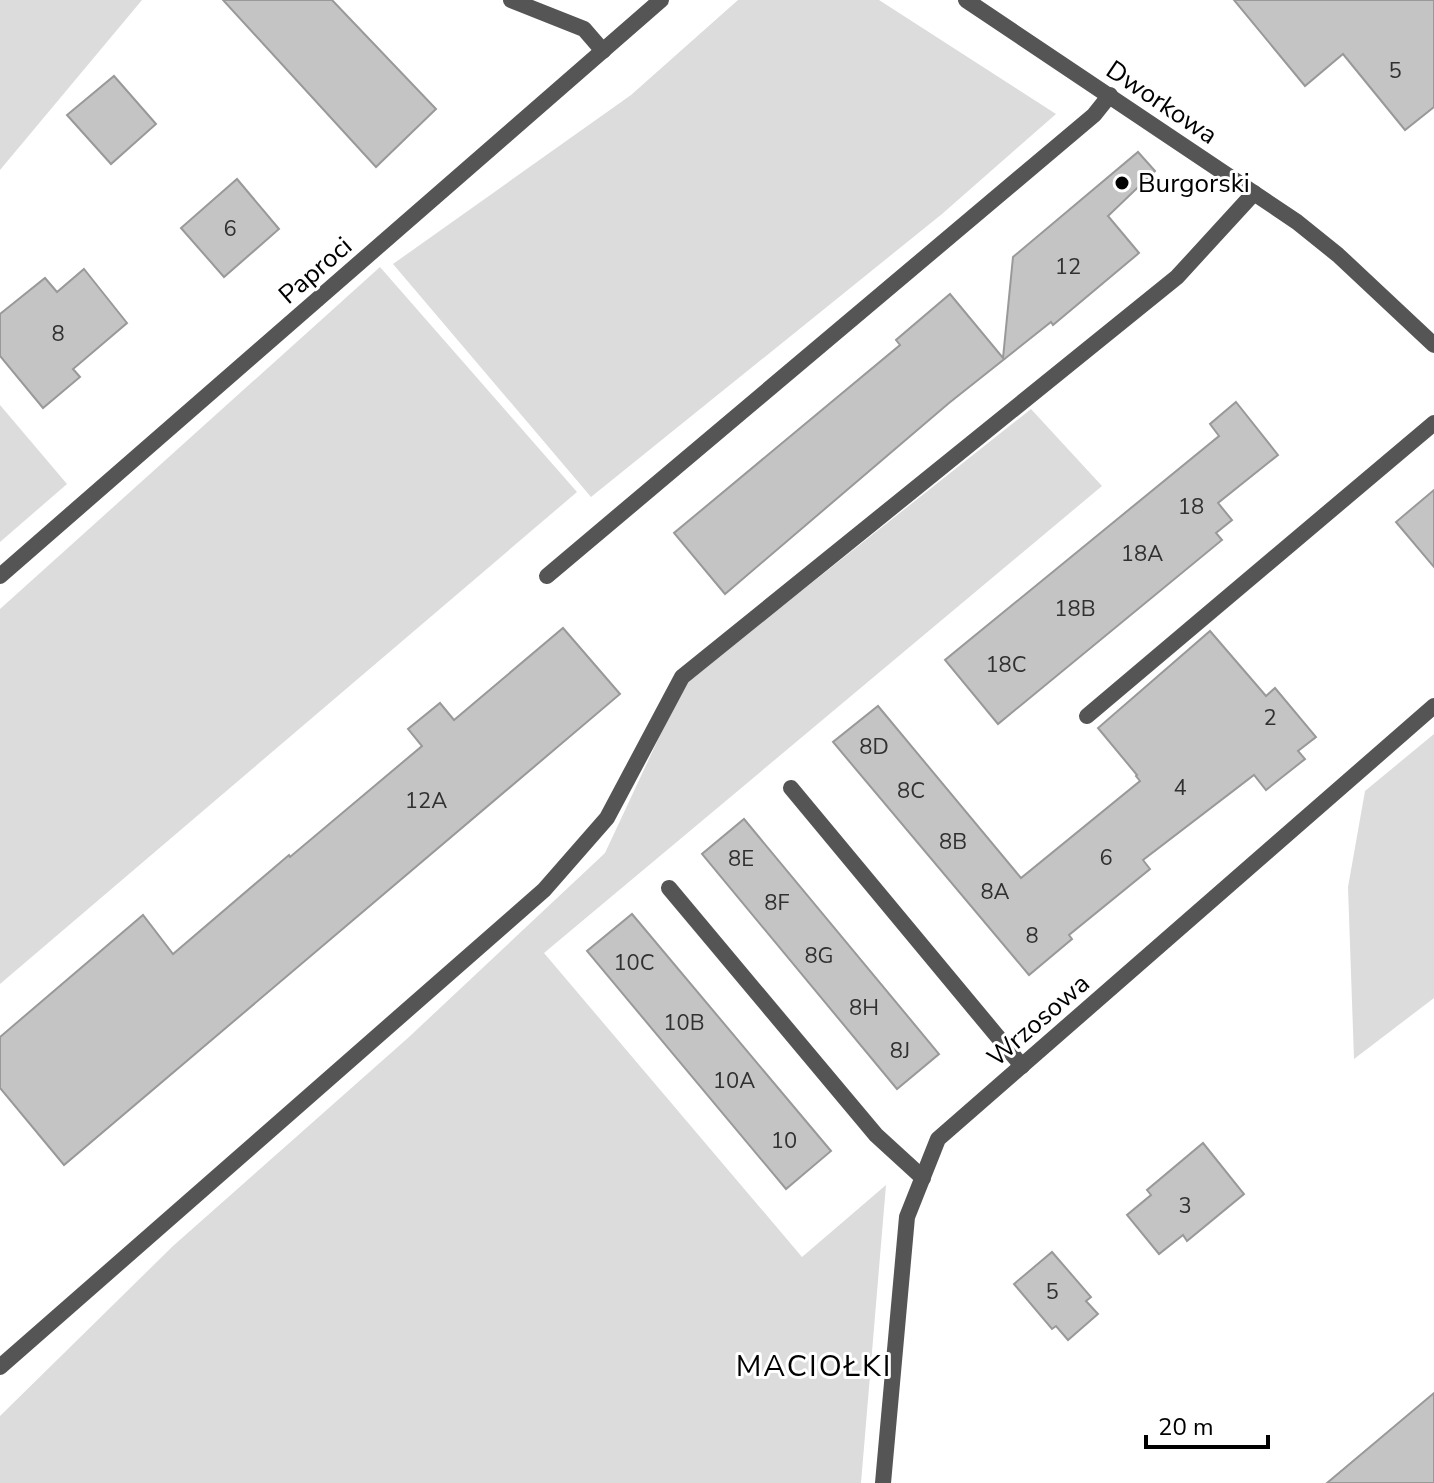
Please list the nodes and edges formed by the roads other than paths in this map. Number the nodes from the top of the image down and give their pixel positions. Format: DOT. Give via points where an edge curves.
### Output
graph roads {
  1 [pos="511,0"];
  2 [pos="661,0"];
  3 [pos="966,0"];
  4 [pos="603,51"];
  5 [pos="1110,95"];
  6 [pos="1254,193"];
  7 [pos="1434,345"];
  8 [pos="1434,423"];
  9 [pos="0,576"];
  10 [pos="547,576"];
  11 [pos="1434,706"];
  12 [pos="1087,716"];
  13 [pos="791,788"];
  14 [pos="669,888"];
  15 [pos="1022,1066"];
  16 [pos="923,1178"];
  17 [pos="0,1367"];
  18 [pos="883,1483"];
  1 -- 4 [label="street" via="584,29"];
  2 -- 4 [label="street, Paproci"];
  3 -- 5 [label="street, Dworkowa"];
  4 -- 9 [label="street, Paproci"];
  5 -- 6 [label="street, Dworkowa"];
  5 -- 10 [label="street" via="1094,115"];
  6 -- 7 [label="street, Dworkowa" via="1338,255"];
  6 -- 17 [label="street" via="1177,277 682,677 607,818 544,890"];
  8 -- 12 [label="street"];
  11 -- 15 [label="street, Wrzosowa"];
  13 -- 15 [label="street"];
  14 -- 16 [label="street" via="876,1135"];
  15 -- 16 [label="street, Wrzosowa" via="938,1139"];
  16 -- 18 [label="street, Wrzosowa" via="907,1217"];
}
